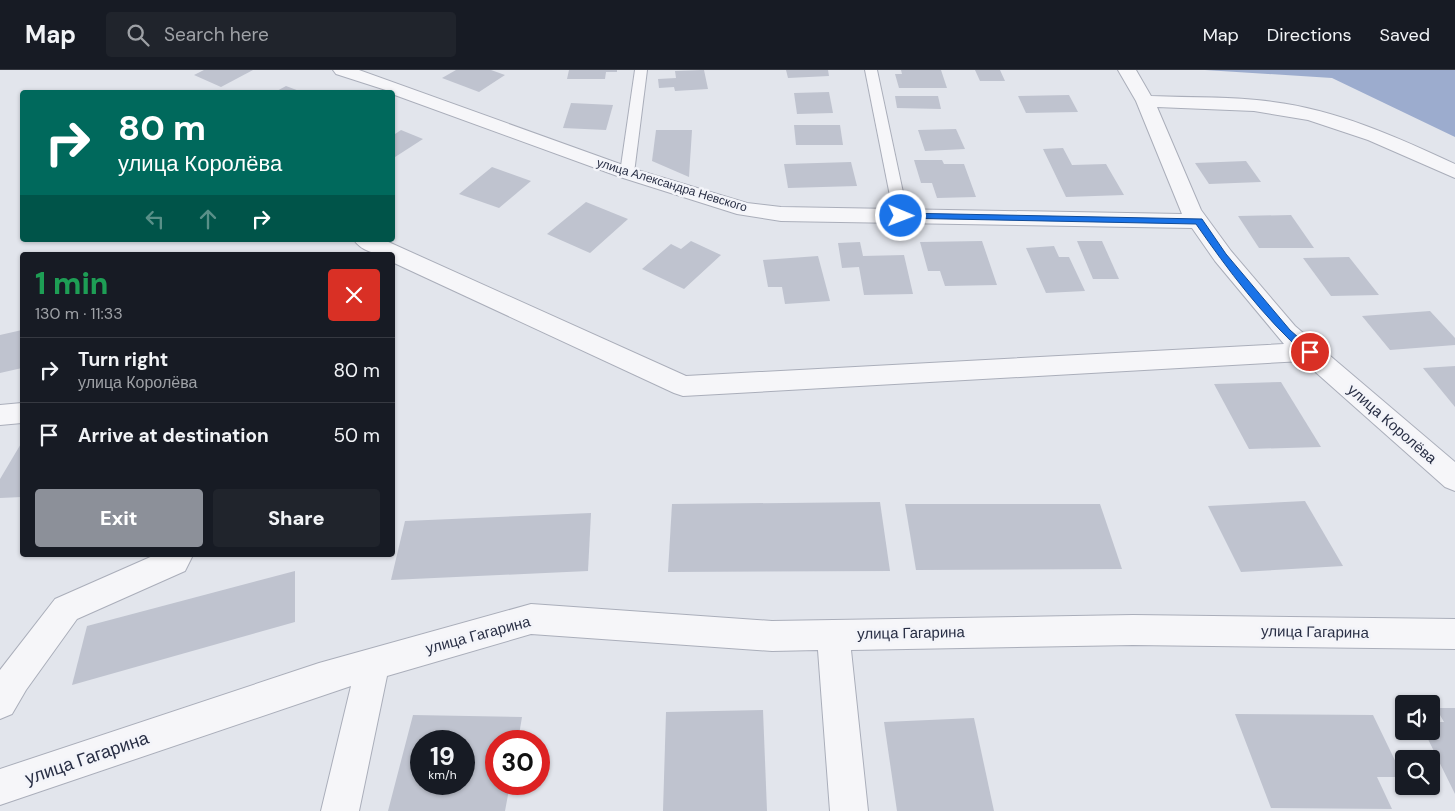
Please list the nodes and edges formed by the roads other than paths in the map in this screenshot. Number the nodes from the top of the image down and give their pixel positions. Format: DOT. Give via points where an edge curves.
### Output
graph roads {
  1 [pos="342,70"];
  2 [pos="641,70"];
  3 [pos="871,70"];
  4 [pos="1127,70"];
  5 [pos="1145,101"];
  6 [pos="1455,172"];
  7 [pos="627,173"];
  8 [pos="901,216"];
  9 [pos="1198,221"];
  10 [pos="369,242"];
  11 [pos="391,252"];
  12 [pos="395,254"];
  13 [pos="1310,352"];
  14 [pos="20,413"];
  15 [pos="0,415"];
  16 [pos="1455,479"];
  17 [pos="177,557"];
  18 [pos="1455,634"];
  19 [pos="833,635"];
  20 [pos="373,664"];
  21 [pos="0,702"];
  22 [pos="0,787"];
  23 [pos="340,811"];
  24 [pos="849,811"];
  1 -- 7 [label="street, улица Александра Невского"];
  2 -- 7 [label="lane"];
  3 -- 8 [label="lane"];
  4 -- 5 [label="street, улица Королёва"];
  5 -- 6 [label="street" via="1290,110 1387,140"];
  5 -- 9 [label="street, улица Королёва"];
  7 -- 8 [label="street, улица Александра Невского" via="745,209 772,213"];
  8 -- 9 [label="street, улица Александра Невского"];
  9 -- 13 [label="street, улица Королёва" via="1280,325"];
  10 -- 11 [label="street"];
  12 -- 13 [label="street" via="683,386"];
  13 -- 16 [label="street, улица Королёва"];
  14 -- 15 [label="street"];
  17 -- 21 [label="street" via="66,609"];
  18 -- 19 [label="street, улица Гагарина" via="1133,630"];
  19 -- 20 [label="street, улица Гагарина" via="772,636 531,619"];
  19 -- 24 [label="street"];
  20 -- 22 [label="street, улица Гагарина" via="319,679"];
  20 -- 23 [label="street"];
}
